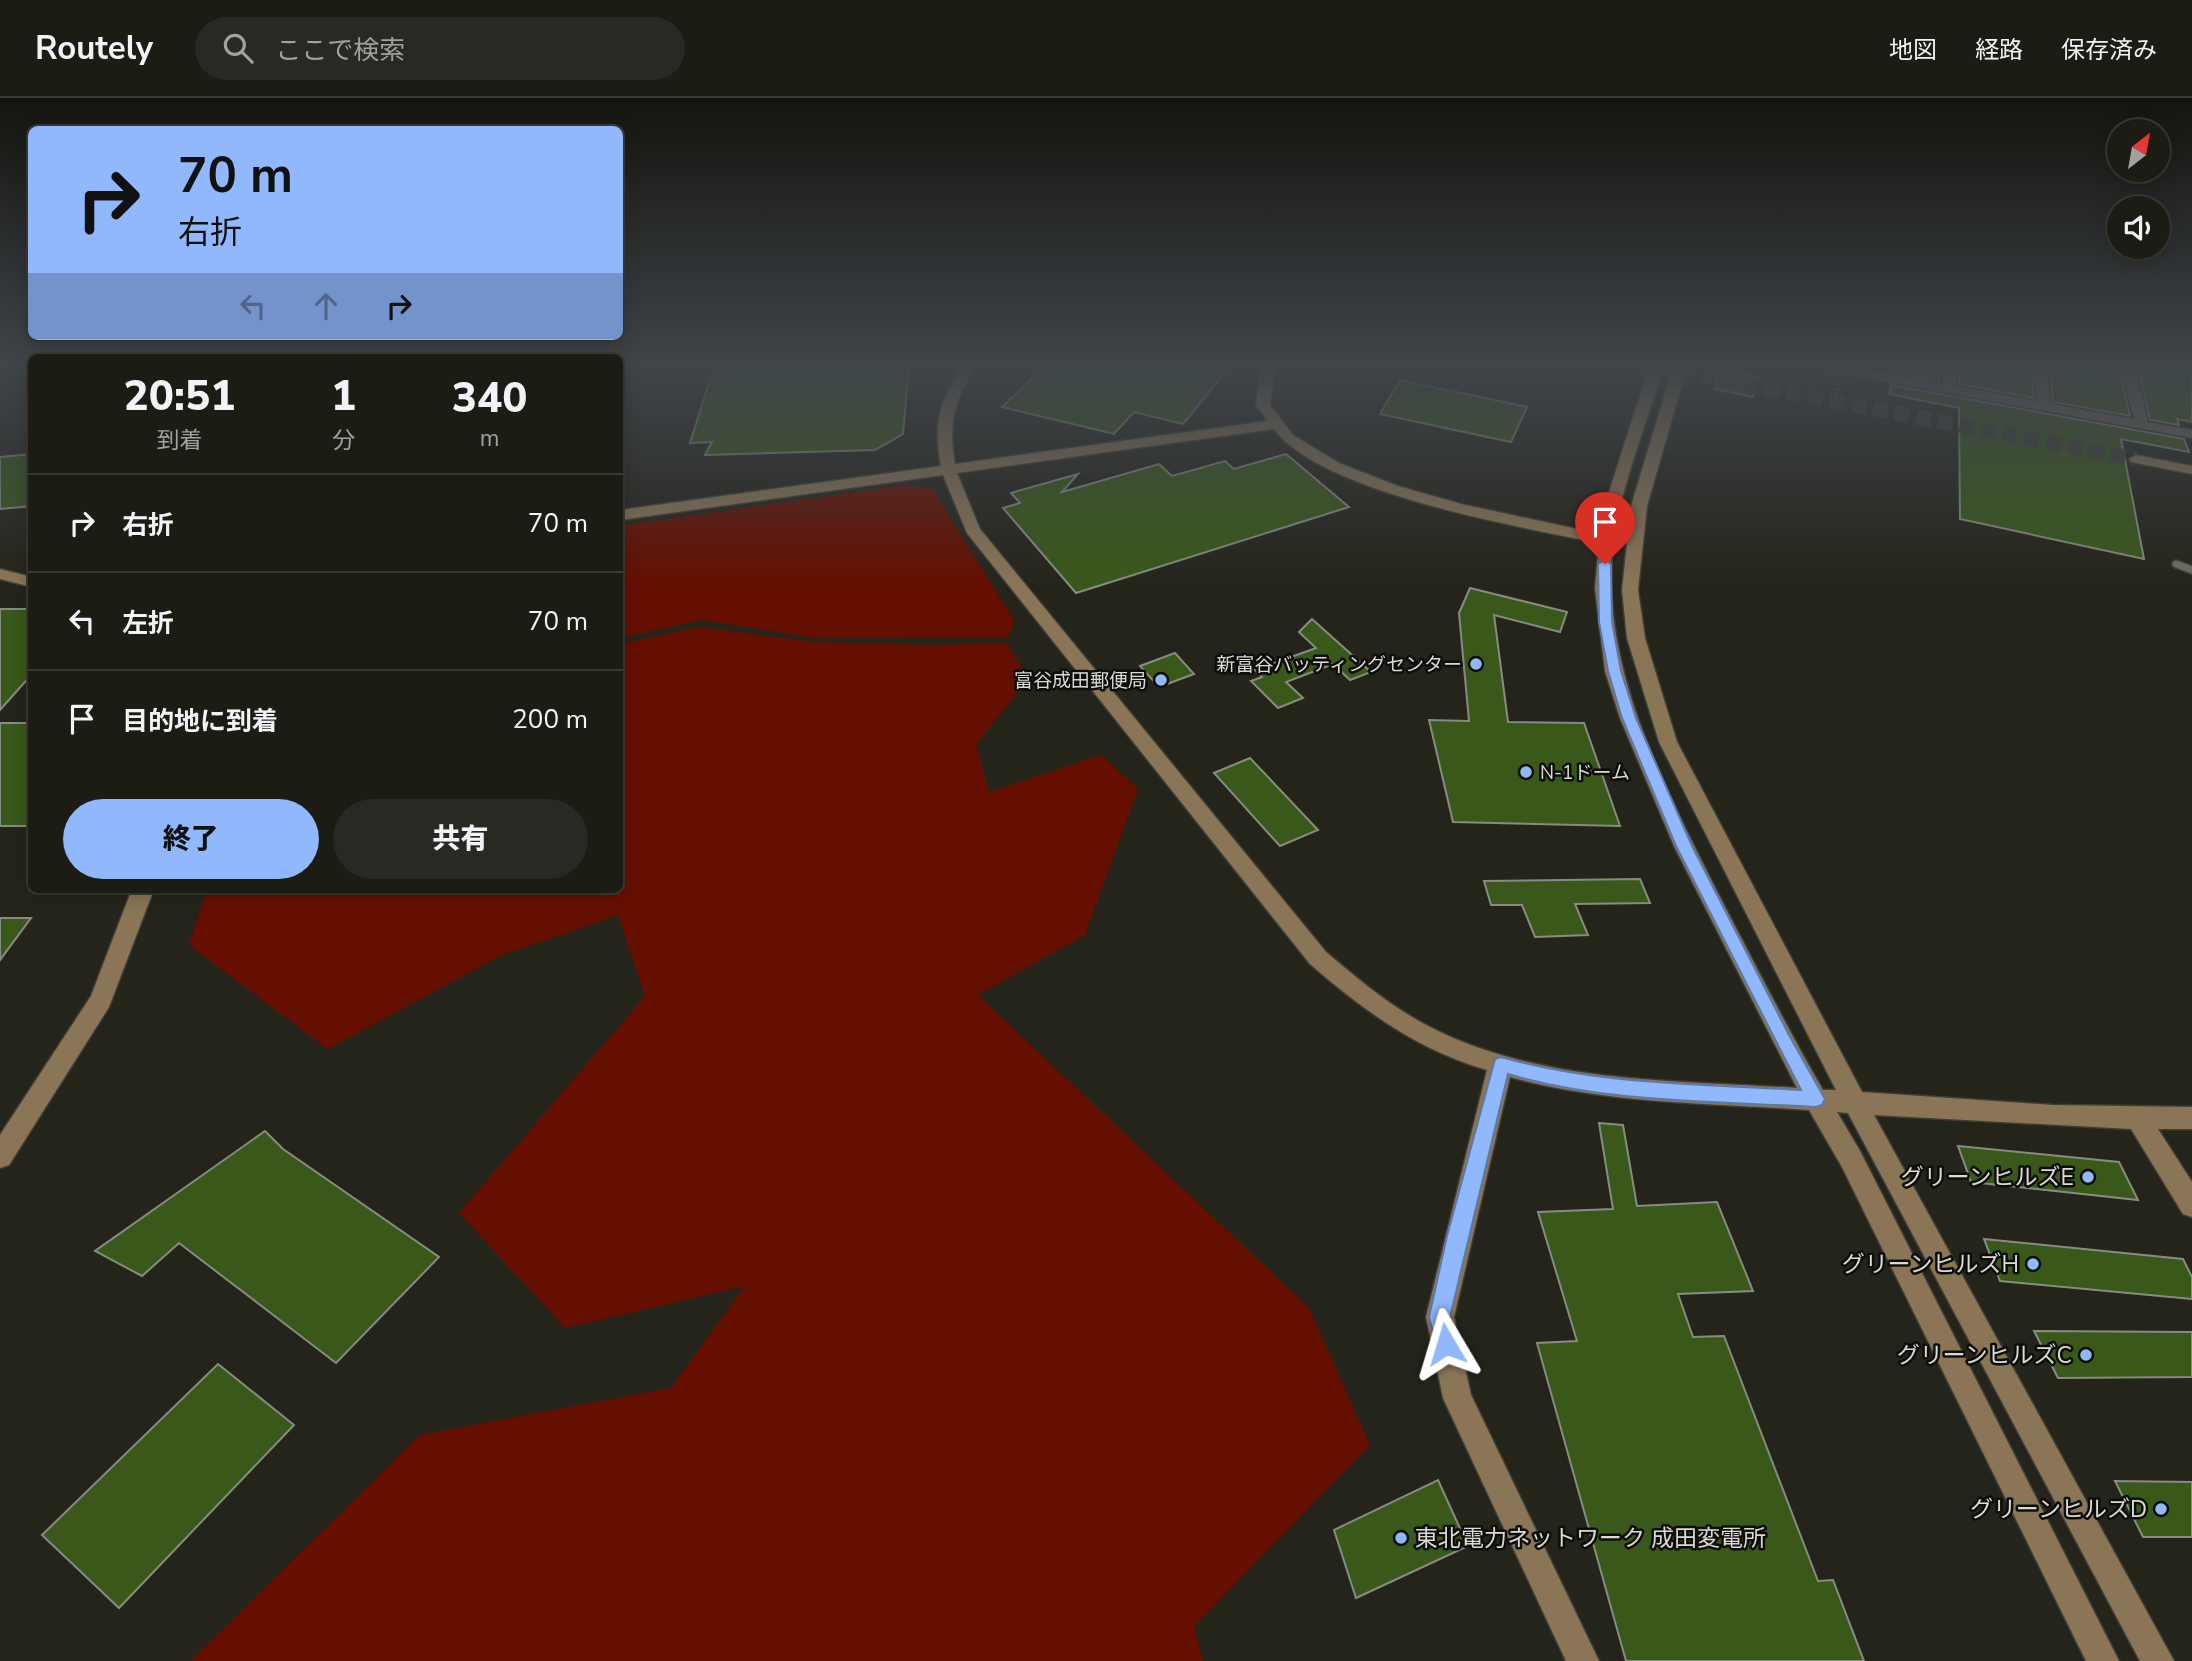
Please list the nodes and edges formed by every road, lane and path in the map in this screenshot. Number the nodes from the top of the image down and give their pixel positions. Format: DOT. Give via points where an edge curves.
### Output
graph roads {
  1 [pos="945,440"];
  2 [pos="1163,440"];
  3 [pos="1292,440"];
  4 [pos="1633,440"];
  5 [pos="1658,440"];
  6 [pos="2136,459"];
  7 [pos="948,469"];
  8 [pos="2192,470"];
  9 [pos="623,515"];
  10 [pos="1606,540"];
  11 [pos="2176,564"];
  12 [pos="2192,570"];
  13 [pos="0,574"];
  14 [pos="28,581"];
  15 [pos="141,893"];
  16 [pos="1501,1064"];
  17 [pos="1816,1099"];
  18 [pos="1857,1102"];
  19 [pos="2192,1118"];
  20 [pos="2138,1119"];
  21 [pos="0,1157"];
  22 [pos="2192,1205"];
  23 [pos="1583,1661"];
  24 [pos="2103,1661"];
  25 [pos="2158,1661"];
  1 -- 7 [label="street"];
  2 -- 7 [label="street"];
  3 -- 10 [label="street" via="1314,458 1384,488"];
  4 -- 10 [label="street"];
  5 -- 18 [label="street" via="1639,506 1630,590 1636,638 1668,743"];
  6 -- 8 [label="street"];
  7 -- 9 [label="street"];
  7 -- 16 [label="street" via="955,497 973,530 1318,958 1371,1004 1434,1039"];
  10 -- 17 [label="street" via="1605,622 1629,718 1684,846"];
  11 -- 12 [label="lane"];
  13 -- 14 [label="street"];
  15 -- 21 [label="street" via="101,1000"];
  16 -- 17 [label="street" via="1544,1077 1621,1087"];
  16 -- 23 [label="street" via="1440,1317 1457,1398"];
  17 -- 18 [label="street"];
  17 -- 24 [label="street" via="1851,1159"];
  18 -- 20 [label="street"];
  18 -- 25 [label="street"];
  19 -- 20 [label="street"];
  20 -- 22 [label="street"];
}
